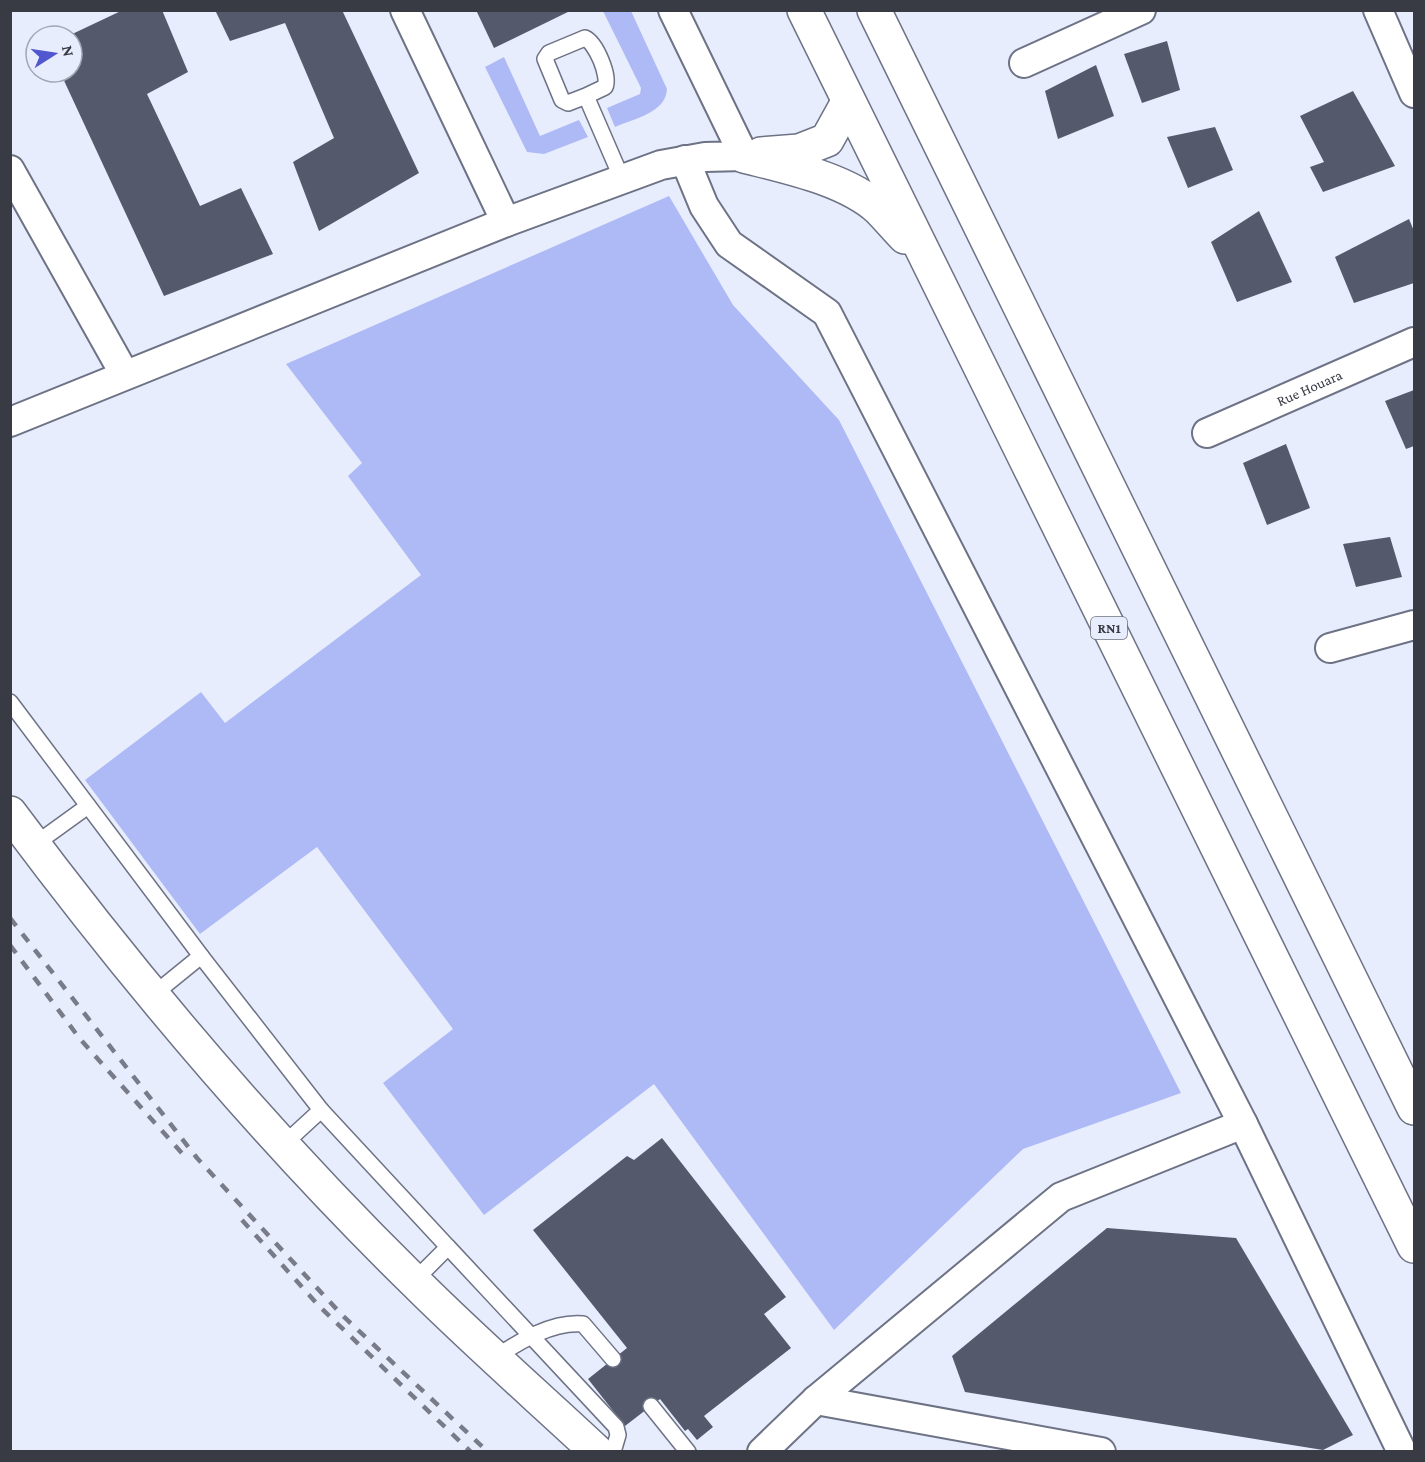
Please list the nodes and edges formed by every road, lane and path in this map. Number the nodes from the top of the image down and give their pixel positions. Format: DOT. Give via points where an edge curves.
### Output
graph roads {
  1 [pos="405,10"];
  2 [pos="674,10"];
  3 [pos="804,10"];
  4 [pos="874,10"];
  5 [pos="889,10"];
  6 [pos="1141,10"];
  7 [pos="1378,10"];
  8 [pos="1024,63"];
  9 [pos="912,88"];
  10 [pos="1414,93"];
  11 [pos="586,96"];
  12 [pos="848,102"];
  13 [pos="744,156"];
  14 [pos="685,160"];
  15 [pos="10,170"];
  16 [pos="622,179"];
  17 [pos="506,222"];
  18 [pos="927,262"];
  19 [pos="1414,342"];
  20 [pos="125,375"];
  21 [pos="10,422"];
  22 [pos="1207,433"];
  23 [pos="1414,625"];
  24 [pos="1330,648"];
  25 [pos="10,702"];
  26 [pos="88,806"];
  27 [pos="10,813"];
  28 [pos="34,845"];
  29 [pos="201,956"];
  30 [pos="153,995"];
  31 [pos="1414,1108"];
  32 [pos="321,1110"];
  33 [pos="1244,1124"];
  34 [pos="283,1145"];
  35 [pos="1414,1246"];
  36 [pos="448,1247"];
  37 [pos="414,1281"];
  38 [pos="532,1336"];
  39 [pos="496,1358"];
  40 [pos="613,1359"];
  41 [pos="816,1400"];
  42 [pos="651,1406"];
  43 [pos="597,1452"];
  44 [pos="613,1452"];
  45 [pos="688,1452"];
  46 [pos="762,1452"];
  47 [pos="1101,1452"];
  48 [pos="1402,1452"];
  1 -- 17 [label="street"];
  2 -- 13 [label="street"];
  3 -- 12 [label="main road, RN1"];
  4 -- 9 [label="main road"];
  5 -- 9 [label="main road"];
  6 -- 8 [label="street"];
  7 -- 10 [label="street"];
  9 -- 31 [label="main road"];
  11 -- 11 [label="lane" via="605,87 608,79 591,42 585,38 549,53 545,59 562,100 568,103"];
  11 -- 16 [label="lane"];
  12 -- 13 [label="main road" via="827,140 800,151"];
  12 -- 18 [label="main road, RN1"];
  13 -- 14 [label="street"];
  13 -- 18 [label="main road" via="809,173 849,191 878,208"];
  14 -- 16 [label="street"];
  14 -- 33 [label="street" via="704,206 729,244 827,313"];
  15 -- 20 [label="street"];
  16 -- 17 [label="street"];
  17 -- 20 [label="street"];
  18 -- 35 [label="main road, RN1"];
  19 -- 22 [label="street, Rue Houara"];
  20 -- 21 [label="street"];
  23 -- 24 [label="street"];
  25 -- 26 [label="lane"];
  26 -- 28 [label="lane"];
  26 -- 29 [label="lane"];
  27 -- 28 [label="main road"];
  28 -- 30 [label="main road"];
  29 -- 30 [label="lane"];
  29 -- 32 [label="lane"];
  30 -- 34 [label="main road"];
  32 -- 34 [label="lane"];
  32 -- 36 [label="lane"];
  33 -- 41 [label="street" via="1061,1197"];
  33 -- 48 [label="street"];
  34 -- 37 [label="main road"];
  36 -- 37 [label="lane"];
  36 -- 38 [label="lane"];
  37 -- 39 [label="main road"];
  38 -- 39 [label="lane"];
  38 -- 40 [label="lane" via="573,1323 583,1324"];
  38 -- 44 [label="lane" via="616,1427"];
  39 -- 43 [label="main road"];
  41 -- 46 [label="street"];
  41 -- 47 [label="street"];
  42 -- 45 [label="lane"];
}
